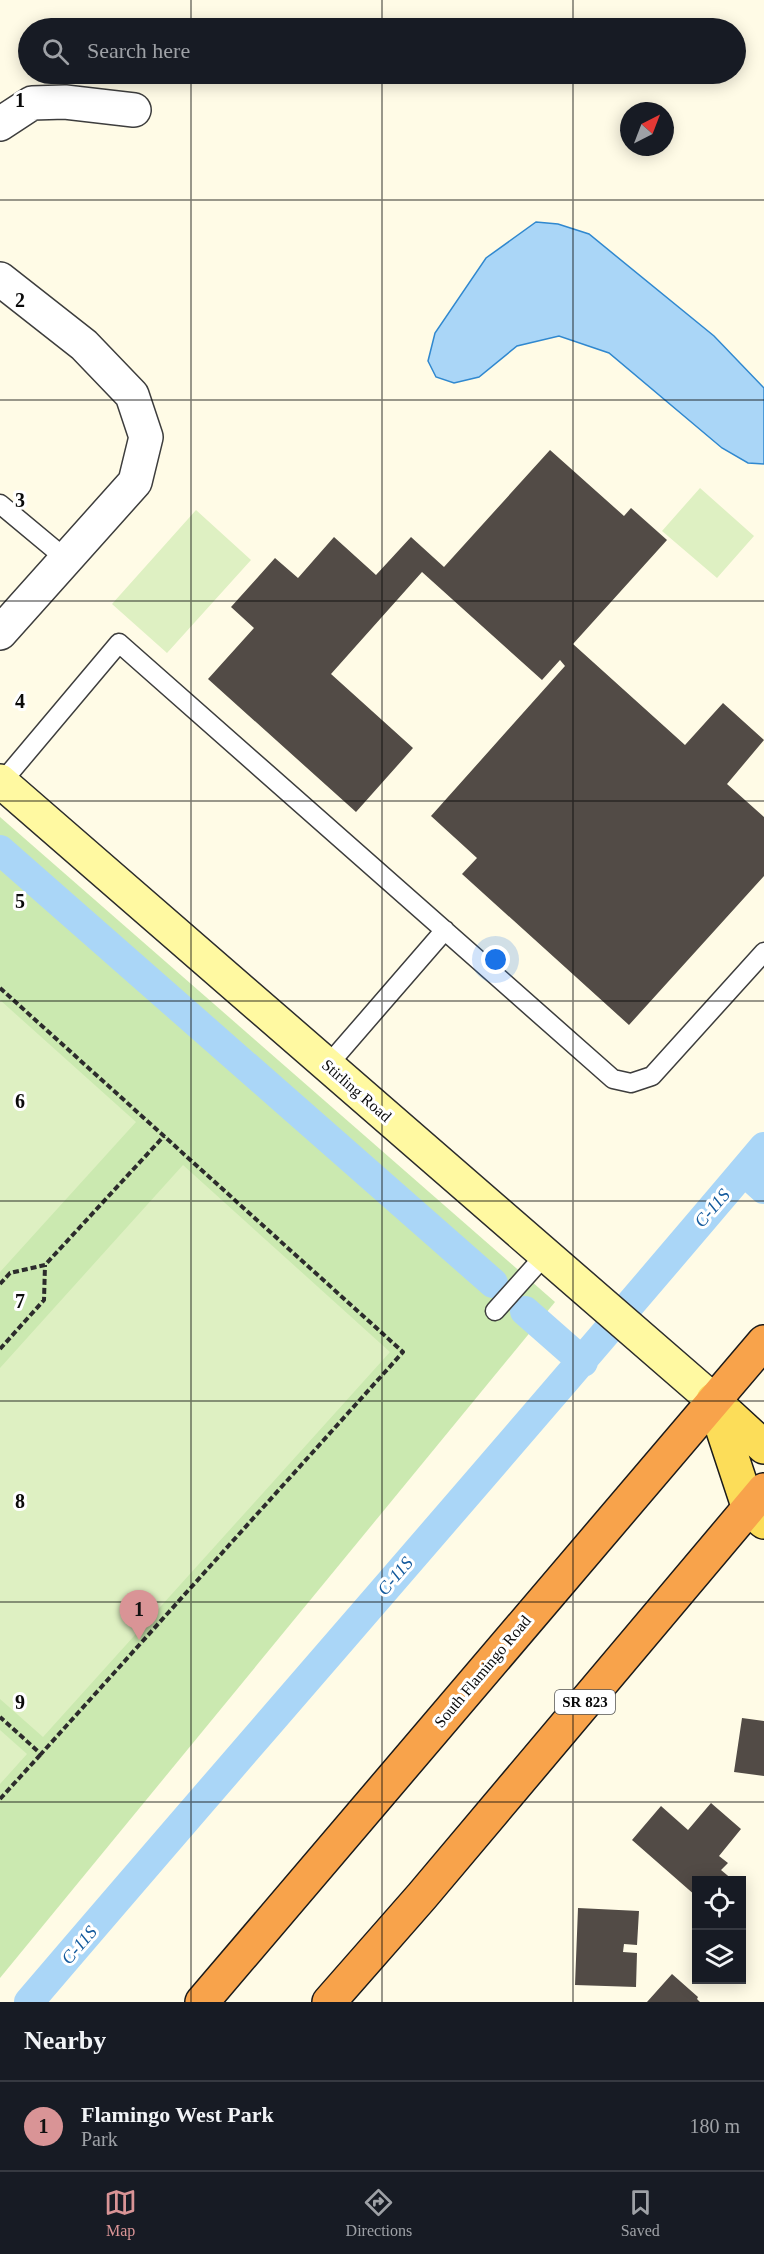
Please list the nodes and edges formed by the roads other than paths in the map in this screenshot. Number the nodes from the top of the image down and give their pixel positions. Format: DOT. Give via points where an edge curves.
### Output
graph roads {
  1 [pos="134,110"];
  2 [pos="0,124"];
  3 [pos="0,279"];
  4 [pos="0,504"];
  5 [pos="66,559"];
  6 [pos="0,633"];
  7 [pos="1,782"];
  8 [pos="445,930"];
  9 [pos="764,952"];
  10 [pos="328,1065"];
  11 [pos="558,1264"];
  12 [pos="495,1311"];
  13 [pos="764,1342"];
  14 [pos="713,1400"];
  15 [pos="764,1447"];
  16 [pos="759,1507"];
  17 [pos="202,2002"];
  18 [pos="329,2002"];
  1 -- 2 [label="street" via="65,102 32,103"];
  3 -- 5 [label="street" via="84,345 132,395 146,437 135,482"];
  4 -- 5 [label="lane"];
  5 -- 6 [label="street"];
  7 -- 8 [label="lane" via="119,643"];
  7 -- 10 [label="street, Stirling Road"];
  8 -- 9 [label="lane" via="613,1079 631,1083 652,1076"];
  8 -- 10 [label="lane"];
  10 -- 11 [label="street, Stirling Road"];
  11 -- 12 [label="lane"];
  11 -- 14 [label="street, Stirling Road"];
  13 -- 14 [label="highway, South Flamingo Road"];
  14 -- 15 [label="main road, Stirling Road"];
  14 -- 16 [label="main road"];
  14 -- 17 [label="highway, South Flamingo Road"];
  16 -- 18 [label="highway, SR 823"];
}
